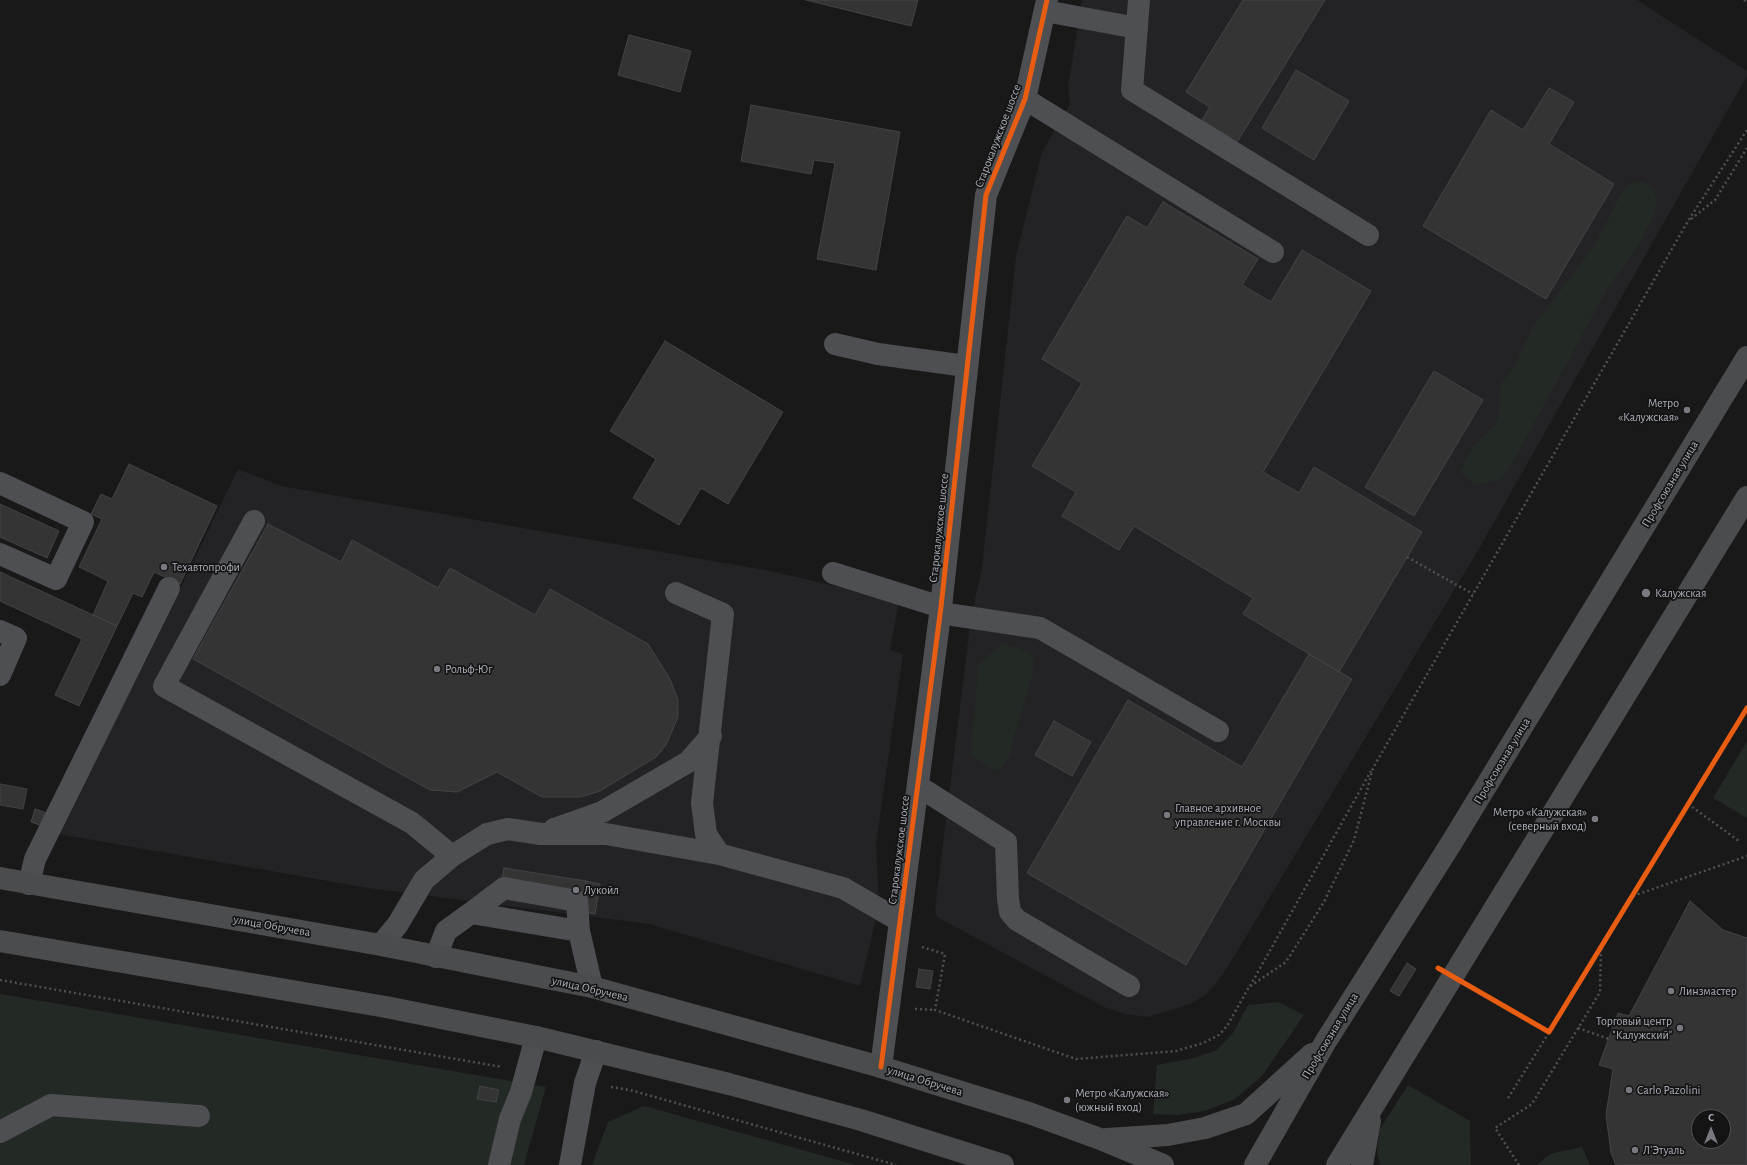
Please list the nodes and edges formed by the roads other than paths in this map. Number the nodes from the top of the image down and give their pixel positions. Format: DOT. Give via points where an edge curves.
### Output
graph roads {
  1 [pos="1139,0"];
  2 [pos="1046,5"];
  3 [pos="1137,28"];
  4 [pos="1025,100"];
  5 [pos="1368,235"];
  6 [pos="1273,252"];
  7 [pos="835,344"];
  8 [pos="1747,357"];
  9 [pos="966,366"];
  10 [pos="0,483"];
  11 [pos="1747,497"];
  12 [pos="254,521"];
  13 [pos="0,554"];
  14 [pos="833,573"];
  15 [pos="169,588"];
  16 [pos="676,593"];
  17 [pos="941,610"];
  18 [pos="0,631"];
  19 [pos="0,675"];
  20 [pos="1218,731"];
  21 [pos="711,736"];
  22 [pos="918,786"];
  23 [pos="542,834"];
  24 [pos="719,854"];
  25 [pos="452,856"];
  26 [pos="0,878"];
  27 [pos="29,884"];
  28 [pos="471,913"];
  29 [pos="900,921"];
  30 [pos="579,931"];
  31 [pos="0,941"];
  32 [pos="380,945"];
  33 [pos="436,957"];
  34 [pos="1129,986"];
  35 [pos="592,987"];
  36 [pos="536,1037"];
  37 [pos="1326,1041"];
  38 [pos="596,1051"];
  39 [pos="881,1067"];
  40 [pos="1373,1104"];
  41 [pos="199,1116"];
  42 [pos="0,1132"];
  43 [pos="1103,1140"];
  44 [pos="499,1165"];
  45 [pos="570,1165"];
  46 [pos="1003,1165"];
  47 [pos="1163,1165"];
  48 [pos="1256,1165"];
  49 [pos="1337,1165"];
  50 [pos="1362,1165"];
  1 -- 3 [label="street"];
  2 -- 3 [label="street"];
  2 -- 4 [label="street, Старокалужское шоссе"];
  3 -- 5 [label="street" via="1132,90"];
  4 -- 6 [label="street"];
  4 -- 9 [label="street, Старокалужское шоссе" via="986,196"];
  7 -- 9 [label="street" via="878,354"];
  8 -- 37 [label="main road, Профсоюзная улица" via="1452,842"];
  9 -- 17 [label="street, Старокалужское шоссе"];
  10 -- 13 [label="street" via="83,522 56,580"];
  11 -- 40 [label="main road"];
  12 -- 25 [label="street" via="164,686 412,823"];
  14 -- 17 [label="street"];
  15 -- 27 [label="street" via="35,859"];
  16 -- 21 [label="street" via="723,614"];
  17 -- 20 [label="street" via="1040,628"];
  17 -- 22 [label="street, Старокалужское шоссе"];
  18 -- 19 [label="street" via="16,638"];
  21 -- 23 [label="street" via="688,762 602,812"];
  21 -- 24 [label="street" via="702,803 706,834"];
  22 -- 29 [label="street, Старокалужское шоссе"];
  22 -- 34 [label="street" via="1006,842 1008,899 1010,912 1017,920"];
  23 -- 24 [label="street" via="606,834"];
  23 -- 25 [label="street" via="508,829 487,834"];
  24 -- 29 [label="street" via="843,888"];
  25 -- 32 [label="street" via="424,880 398,924"];
  26 -- 27 [label="main road, улица Обручева"];
  27 -- 32 [label="main road, улица Обручева"];
  28 -- 30 [label="street"];
  28 -- 30 [label="street" via="504,888 577,901"];
  28 -- 33 [label="street" via="446,931"];
  29 -- 39 [label="street, Старокалужское шоссе"];
  30 -- 35 [label="street"];
  31 -- 36 [label="main road" via="373,1005"];
  32 -- 33 [label="main road, улица Обручева"];
  33 -- 35 [label="main road, улица Обручева"];
  35 -- 39 [label="main road, улица Обручева"];
  36 -- 38 [label="main road"];
  36 -- 44 [label="street" via="521,1092 510,1119"];
  37 -- 43 [label="main road" via="1246,1114 1205,1128 1168,1135"];
  37 -- 48 [label="main road, Профсоюзная улица"];
  38 -- 45 [label="street" via="585,1083"];
  38 -- 46 [label="main road" via="861,1120"];
  39 -- 43 [label="main road, улица Обручева" via="1029,1113"];
  40 -- 49 [label="main road"];
  40 -- 50 [label="main road"];
  41 -- 42 [label="street" via="51,1105"];
  43 -- 47 [label="main road, улица Обручева"];
}
